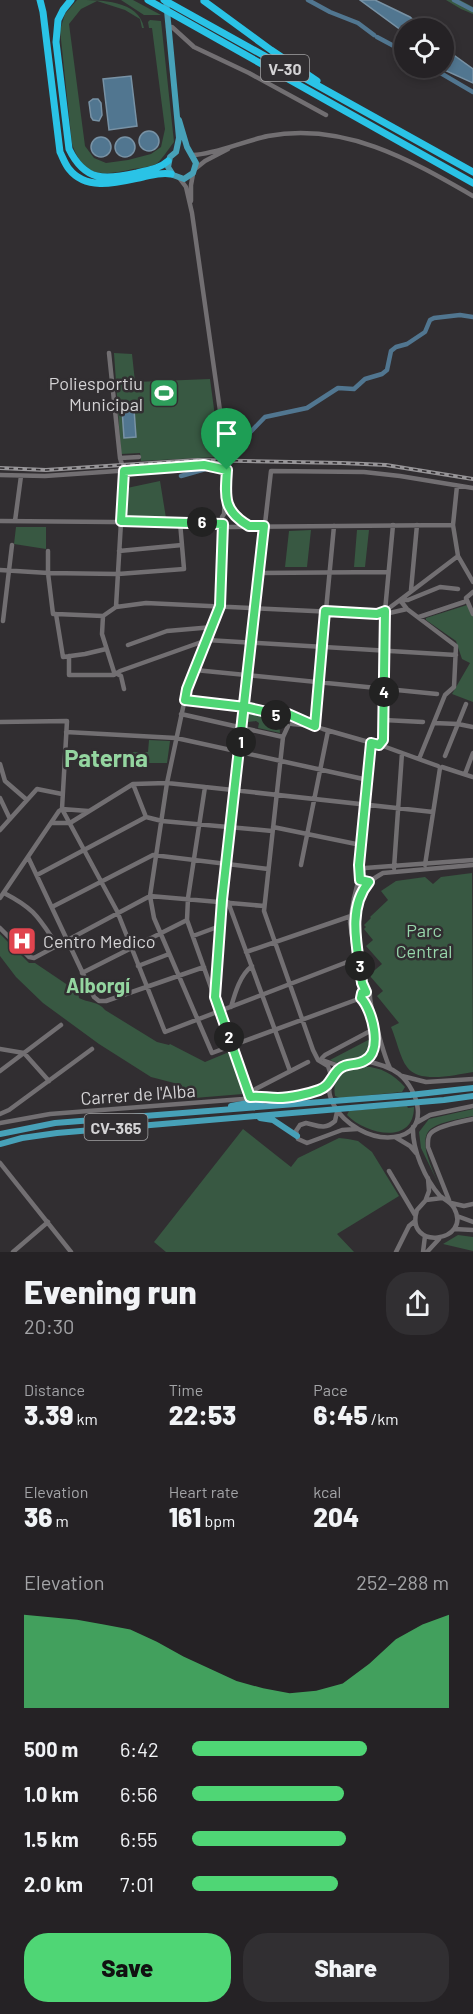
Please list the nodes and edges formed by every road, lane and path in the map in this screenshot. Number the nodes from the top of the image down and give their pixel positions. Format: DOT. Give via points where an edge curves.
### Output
graph roads {
  1 [pos="40,0"];
  2 [pos="71,0"];
  3 [pos="140,0"];
  4 [pos="204,1"];
  5 [pos="152,3"];
  6 [pos="164,3"];
  7 [pos="168,27"];
  8 [pos="326,115"];
  9 [pos="179,120"];
  10 [pos="392,127"];
  11 [pos="238,144"];
  12 [pos="176,152"];
  13 [pos="192,154"];
  14 [pos="168,161"];
  15 [pos="194,171"];
  16 [pos="473,172"];
  17 [pos="171,174"];
  18 [pos="180,179"];
  19 [pos="473,183"];
  20 [pos="473,196"];
  21 [pos="192,213"];
  22 [pos="109,353"];
  23 [pos="139,457"];
  24 [pos="120,458"];
  25 [pos="227,470"];
  26 [pos="124,471"];
  27 [pos="0,475"];
  28 [pos="21,476"];
  29 [pos="457,486"];
  30 [pos="473,488"];
  31 [pos="225,498"];
  32 [pos="232,512"];
  33 [pos="224,514"];
  34 [pos="237,518"];
  35 [pos="0,520"];
  36 [pos="15,521"];
  37 [pos="121,521"];
  38 [pos="180,522"];
  39 [pos="223,523"];
  40 [pos="393,525"];
  41 [pos="417,525"];
  42 [pos="453,525"];
  43 [pos="231,526"];
  44 [pos="249,526"];
  45 [pos="264,526"];
  46 [pos="334,526"];
  47 [pos="223,535"];
  48 [pos="12,545"];
  49 [pos="182,545"];
  50 [pos="48,550"];
  51 [pos="119,550"];
  52 [pos="458,556"];
  53 [pos="0,570"];
  54 [pos="8,570"];
  55 [pos="329,572"];
  56 [pos="388,572"];
  57 [pos="48,573"];
  58 [pos="259,573"];
  59 [pos="118,574"];
  60 [pos="473,582"];
  61 [pos="458,589"];
  62 [pos="411,590"];
  63 [pos="472,595"];
  64 [pos="400,600"];
  65 [pos="464,602"];
  66 [pos="220,606"];
  67 [pos="116,607"];
  68 [pos="255,608"];
  69 [pos="407,609"];
  70 [pos="325,611"];
  71 [pos="385,612"];
  72 [pos="55,614"];
  73 [pos="473,614"];
  74 [pos="103,616"];
  75 [pos="419,617"];
  76 [pos="3,621"];
  77 [pos="213,627"];
  78 [pos="207,640"];
  79 [pos="252,643"];
  80 [pos="128,645"];
  81 [pos="321,647"];
  82 [pos="106,649"];
  83 [pos="383,651"];
  84 [pos="453,655"];
  85 [pos="69,656"];
  86 [pos="195,670"];
  87 [pos="117,673"];
  88 [pos="248,675"];
  89 [pos="319,682"];
  90 [pos="124,689"];
  91 [pos="384,689"];
  92 [pos="437,694"];
  93 [pos="185,700"];
  94 [pos="466,704"];
  95 [pos="245,707"];
  96 [pos="181,714"];
  97 [pos="276,714"];
  98 [pos="285,715"];
  99 [pos="384,720"];
  100 [pos="0,722"];
  101 [pos="287,722"];
  102 [pos="423,722"];
  103 [pos="434,723"];
  104 [pos="458,724"];
  105 [pos="315,726"];
  106 [pos="473,727"];
  107 [pos="242,728"];
  108 [pos="326,730"];
  109 [pos="66,732"];
  110 [pos="283,737"];
  111 [pos="176,738"];
  112 [pos="371,743"];
  113 [pos="381,745"];
  114 [pos="239,752"];
  115 [pos="402,753"];
  116 [pos="473,753"];
  117 [pos="446,756"];
  118 [pos="419,759"];
  119 [pos="280,761"];
  120 [pos="0,764"];
  121 [pos="440,767"];
  122 [pos="320,769"];
  123 [pos="465,774"];
  124 [pos="473,777"];
  125 [pos="368,780"];
  126 [pos="167,783"];
  127 [pos="133,784"];
  128 [pos="205,787"];
  129 [pos="235,790"];
  130 [pos="62,794"];
  131 [pos="276,795"];
  132 [pos="0,798"];
  133 [pos="315,799"];
  134 [pos="27,800"];
  135 [pos="365,805"];
  136 [pos="398,808"];
  137 [pos="62,809"];
  138 [pos="88,811"];
  139 [pos="433,812"];
  140 [pos="146,817"];
  141 [pos="10,819"];
  142 [pos="162,821"];
  143 [pos="52,823"];
  144 [pos="70,823"];
  145 [pos="199,825"];
  146 [pos="231,827"];
  147 [pos="273,829"];
  148 [pos="0,830"];
  149 [pos="307,834"];
  150 [pos="361,845"];
  151 [pos="84,850"];
  152 [pos="156,856"];
  153 [pos="28,858"];
  154 [pos="194,860"];
  155 [pos="473,862"];
  156 [pos="227,864"];
  157 [pos="301,865"];
  158 [pos="425,865"];
  159 [pos="394,868"];
  160 [pos="268,869"];
  161 [pos="370,870"];
  162 [pos="37,875"];
  163 [pos="359,875"];
  164 [pos="371,880"];
  165 [pos="101,882"];
  166 [pos="4,893"];
  167 [pos="150,896"];
  168 [pos="0,898"];
  169 [pos="188,898"];
  170 [pos="225,902"];
  171 [pos="264,906"];
  172 [pos="52,907"];
  173 [pos="117,913"];
  174 [pos="351,916"];
  175 [pos="187,920"];
  176 [pos="220,926"];
  177 [pos="0,928"];
  178 [pos="161,933"];
  179 [pos="193,936"];
  180 [pos="68,940"];
  181 [pos="274,942"];
  182 [pos="57,945"];
  183 [pos="131,948"];
  184 [pos="246,952"];
  185 [pos="169,954"];
  186 [pos="355,959"];
  187 [pos="138,966"];
  188 [pos="204,966"];
  189 [pos="252,966"];
  190 [pos="82,974"];
  191 [pos="179,975"];
  192 [pos="289,984"];
  193 [pos="147,987"];
  194 [pos="262,995"];
  195 [pos="215,997"];
  196 [pos="364,997"];
  197 [pos="231,1006"];
  198 [pos="220,1011"];
  199 [pos="197,1020"];
  200 [pos="302,1020"];
  201 [pos="61,1025"];
  202 [pos="374,1029"];
  203 [pos="275,1030"];
  204 [pos="232,1046"];
  205 [pos="0,1049"];
  206 [pos="92,1049"];
  207 [pos="24,1053"];
  208 [pos="315,1055"];
  209 [pos="322,1059"];
  210 [pos="364,1061"];
  211 [pos="308,1062"];
  212 [pos="342,1067"];
  213 [pos="390,1068"];
  214 [pos="0,1071"];
  215 [pos="290,1071"];
  216 [pos="401,1075"];
  217 [pos="473,1079"];
  218 [pos="48,1081"];
  219 [pos="331,1081"];
  220 [pos="473,1088"];
  221 [pos="249,1095"];
  222 [pos="473,1096"];
  223 [pos="277,1098"];
  224 [pos="411,1099"];
  225 [pos="327,1105"];
  226 [pos="473,1106"];
  227 [pos="338,1107"];
  228 [pos="2,1113"];
  229 [pos="175,1114"];
  230 [pos="233,1117"];
  231 [pos="473,1119"];
  232 [pos="8,1121"];
  233 [pos="0,1123"];
  234 [pos="415,1125"];
  235 [pos="314,1127"];
  236 [pos="357,1128"];
  237 [pos="0,1134"];
  238 [pos="297,1136"];
  239 [pos="395,1137"];
  240 [pos="312,1141"];
  241 [pos="0,1144"];
  242 [pos="418,1155"];
  243 [pos="0,1163"];
  244 [pos="389,1171"];
  245 [pos="428,1175"];
  246 [pos="442,1198"];
  247 [pos="426,1200"];
  248 [pos="408,1201"];
  249 [pos="451,1203"];
  250 [pos="473,1204"];
  251 [pos="419,1205"];
  252 [pos="457,1216"];
  253 [pos="415,1218"];
  254 [pos="48,1222"];
  255 [pos="473,1222"];
  256 [pos="454,1229"];
  257 [pos="473,1230"];
  258 [pos="419,1231"];
  259 [pos="424,1236"];
  260 [pos="439,1239"];
  261 [pos="402,1241"];
  262 [pos="13,1252"];
  263 [pos="71,1252"];
  264 [pos="396,1252"];
  265 [pos="425,1252"];
  1 -- 17 [label="highway" via="60,152 69,169 81,180 97,184"];
  2 -- 14 [label="highway" via="58,20 56,42 69,149 76,162 99,178 114,178 159,167"];
  3 -- 5 [label="highway"];
  4 -- 10 [label="highway" via="271,50"];
  5 -- 6 [label="highway, V-30"];
  6 -- 7 [label="main road"];
  6 -- 10 [label="highway, V-30"];
  6 -- 19 [label="highway, V-30" via="180,18"];
  7 -- 8 [label="street" via="194,47"];
  7 -- 9 [label="main road"];
  9 -- 12 [label="main road"];
  9 -- 13 [label="main road"];
  10 -- 16 [label="highway, V-30"];
  11 -- 13 [label="street"];
  11 -- 15 [label="street"];
  11 -- 20 [label="street" via="286,134 345,137 390,151"];
  12 -- 13 [label="main road"];
  12 -- 14 [label="main road"];
  13 -- 15 [label="main road"];
  14 -- 17 [label="main road"];
  15 -- 18 [label="main road"];
  15 -- 21 [label="street"];
  17 -- 18 [label="main road"];
  18 -- 21 [label="street"];
  21 -- 25 [label="street"];
  22 -- 24 [label="street"];
  23 -- 24 [label="street"];
  24 -- 26 [label="street"];
  25 -- 26 [label="street" via="204,465"];
  25 -- 31 [label="street"];
  26 -- 28 [label="street"];
  26 -- 37 [label="street"];
  27 -- 28 [label="street"];
  28 -- 36 [label="street"];
  29 -- 30 [label="street"];
  29 -- 42 [label="street"];
  29 -- 45 [label="street" via="364,472 271,471"];
  31 -- 32 [label="street"];
  31 -- 33 [label="street"];
  32 -- 33 [label="street"];
  32 -- 34 [label="street"];
  33 -- 39 [label="street"];
  34 -- 43 [label="street"];
  34 -- 44 [label="street"];
  35 -- 36 [label="street"];
  36 -- 37 [label="street"];
  37 -- 38 [label="street"];
  37 -- 51 [label="street"];
  38 -- 39 [label="street"];
  38 -- 49 [label="street"];
  39 -- 43 [label="street"];
  39 -- 47 [label="street"];
  40 -- 41 [label="street"];
  40 -- 46 [label="street"];
  40 -- 56 [label="street"];
  41 -- 42 [label="street"];
  41 -- 62 [label="street"];
  42 -- 52 [label="street"];
  43 -- 44 [label="street"];
  43 -- 47 [label="street"];
  44 -- 45 [label="street"];
  45 -- 46 [label="street"];
  45 -- 58 [label="street"];
  46 -- 55 [label="street"];
  47 -- 66 [label="street"];
  48 -- 54 [label="street"];
  49 -- 51 [label="street"];
  49 -- 59 [label="street" via="184,569"];
  50 -- 57 [label="street"];
  51 -- 59 [label="street"];
  52 -- 60 [label="street"];
  52 -- 62 [label="street"];
  53 -- 54 [label="street"];
  54 -- 57 [label="street"];
  54 -- 76 [label="street"];
  55 -- 56 [label="street"];
  55 -- 58 [label="street"];
  55 -- 70 [label="street"];
  56 -- 71 [label="street"];
  57 -- 59 [label="street"];
  57 -- 72 [label="street"];
  58 -- 68 [label="street"];
  59 -- 67 [label="street"];
  61 -- 64 [label="street" via="440,587"];
  62 -- 64 [label="street"];
  63 -- 73 [label="street" via="466,598"];
  64 -- 69 [label="street"];
  64 -- 71 [label="street"];
  65 -- 75 [label="street"];
  66 -- 67 [label="street" via="146,603"];
  66 -- 68 [label="street"];
  66 -- 77 [label="street"];
  67 -- 74 [label="street"];
  68 -- 70 [label="street"];
  68 -- 79 [label="street"];
  69 -- 71 [label="street"];
  69 -- 75 [label="street"];
  70 -- 71 [label="street"];
  70 -- 81 [label="street"];
  71 -- 83 [label="street"];
  72 -- 74 [label="street"];
  72 -- 85 [label="street" via="63,657"];
  74 -- 82 [label="street"];
  75 -- 84 [label="street" via="456,646"];
  77 -- 78 [label="street"];
  77 -- 80 [label="street" via="167,631"];
  78 -- 79 [label="street"];
  78 -- 86 [label="street"];
  78 -- 87 [label="street"];
  79 -- 81 [label="street"];
  79 -- 88 [label="street"];
  81 -- 83 [label="street"];
  81 -- 89 [label="street"];
  82 -- 85 [label="street"];
  82 -- 87 [label="street"];
  83 -- 84 [label="street"];
  83 -- 91 [label="street"];
  84 -- 103 [label="street" via="454,687 445,695"];
  85 -- 87 [label="street" via="69,675"];
  86 -- 88 [label="street"];
  86 -- 93 [label="street"];
  87 -- 90 [label="street"];
  88 -- 89 [label="street"];
  88 -- 95 [label="street"];
  89 -- 91 [label="street"];
  89 -- 105 [label="street"];
  91 -- 92 [label="street"];
  91 -- 99 [label="street"];
  93 -- 95 [label="street"];
  93 -- 96 [label="street"];
  94 -- 104 [label="street"];
  95 -- 97 [label="street"];
  95 -- 107 [label="street"];
  96 -- 107 [label="street"];
  96 -- 111 [label="street"];
  97 -- 98 [label="street"];
  97 -- 101 [label="street"];
  98 -- 101 [label="street"];
  98 -- 101 [label="street" via="288,714"];
  99 -- 102 [label="street"];
  99 -- 113 [label="street"];
  100 -- 109 [label="street" via="67,721"];
  101 -- 105 [label="street"];
  101 -- 108 [label="street"];
  101 -- 110 [label="street"];
  103 -- 104 [label="street"];
  103 -- 118 [label="street"];
  104 -- 106 [label="street"];
  104 -- 117 [label="street"];
  105 -- 108 [label="street"];
  107 -- 110 [label="street"];
  107 -- 114 [label="street"];
  108 -- 112 [label="street"];
  108 -- 122 [label="street"];
  109 -- 111 [label="street"];
  109 -- 130 [label="street"];
  110 -- 119 [label="street"];
  111 -- 114 [label="street"];
  111 -- 126 [label="street"];
  112 -- 113 [label="street"];
  112 -- 125 [label="street"];
  113 -- 115 [label="street"];
  114 -- 119 [label="street"];
  114 -- 129 [label="street"];
  115 -- 118 [label="street"];
  115 -- 136 [label="street"];
  116 -- 123 [label="street"];
  118 -- 121 [label="street"];
  119 -- 122 [label="street"];
  119 -- 131 [label="street"];
  120 -- 134 [label="street" via="5,782"];
  121 -- 123 [label="street"];
  121 -- 139 [label="street"];
  122 -- 125 [label="street"];
  122 -- 133 [label="street"];
  123 -- 124 [label="street"];
  125 -- 135 [label="street"];
  126 -- 127 [label="street"];
  126 -- 128 [label="street"];
  126 -- 142 [label="street"];
  127 -- 138 [label="street"];
  127 -- 140 [label="street"];
  128 -- 129 [label="street"];
  128 -- 145 [label="street"];
  129 -- 131 [label="street"];
  129 -- 146 [label="street"];
  130 -- 134 [label="street" via="37,789"];
  130 -- 137 [label="street"];
  131 -- 133 [label="street"];
  131 -- 147 [label="street"];
  132 -- 141 [label="street"];
  133 -- 135 [label="street"];
  133 -- 149 [label="street"];
  134 -- 141 [label="street"];
  135 -- 136 [label="street"];
  135 -- 150 [label="street"];
  136 -- 139 [label="street"];
  136 -- 159 [label="street"];
  137 -- 138 [label="street"];
  137 -- 143 [label="street"];
  137 -- 144 [label="street"];
  138 -- 144 [label="street"];
  139 -- 158 [label="street"];
  140 -- 142 [label="street"];
  140 -- 151 [label="street"];
  141 -- 148 [label="street"];
  142 -- 145 [label="street"];
  142 -- 152 [label="street"];
  143 -- 144 [label="street"];
  143 -- 153 [label="street"];
  144 -- 151 [label="street"];
  145 -- 146 [label="street"];
  145 -- 154 [label="street"];
  146 -- 147 [label="street"];
  146 -- 156 [label="street"];
  147 -- 149 [label="street"];
  147 -- 160 [label="street"];
  149 -- 150 [label="street"];
  149 -- 157 [label="street"];
  150 -- 163 [label="street"];
  151 -- 162 [label="street"];
  151 -- 165 [label="street"];
  152 -- 154 [label="street"];
  152 -- 165 [label="street"];
  152 -- 167 [label="street"];
  153 -- 162 [label="street"];
  153 -- 166 [label="street"];
  154 -- 156 [label="street"];
  154 -- 169 [label="street"];
  155 -- 158 [label="street"];
  155 -- 164 [label="street" via="383,873"];
  156 -- 160 [label="street"];
  156 -- 170 [label="street"];
  158 -- 159 [label="street"];
  159 -- 161 [label="street"];
  160 -- 171 [label="street"];
  161 -- 163 [label="street" via="365,868"];
  161 -- 164 [label="street"];
  162 -- 172 [label="street"];
  163 -- 164 [label="street" via="362,882"];
  163 -- 174 [label="street"];
  164 -- 196 [label="street" via="358,898 355,921"];
  165 -- 172 [label="street"];
  165 -- 173 [label="street"];
  166 -- 168 [label="street"];
  166 -- 182 [label="street" via="35,913"];
  167 -- 169 [label="street"];
  167 -- 173 [label="street"];
  167 -- 178 [label="street"];
  169 -- 170 [label="street"];
  169 -- 175 [label="street"];
  170 -- 171 [label="street"];
  170 -- 176 [label="street"];
  170 -- 184 [label="street"];
  171 -- 181 [label="street"];
  172 -- 180 [label="street"];
  173 -- 180 [label="street"];
  173 -- 183 [label="street"];
  174 -- 181 [label="street"];
  174 -- 186 [label="street"];
  175 -- 178 [label="street"];
  175 -- 179 [label="street"];
  176 -- 179 [label="street"];
  176 -- 195 [label="street"];
  177 -- 182 [label="street" via="32,958"];
  178 -- 183 [label="street"];
  178 -- 185 [label="street"];
  179 -- 188 [label="street"];
  180 -- 182 [label="street"];
  180 -- 190 [label="street"];
  181 -- 184 [label="street"];
  181 -- 192 [label="street"];
  183 -- 187 [label="street"];
  183 -- 190 [label="street"];
  184 -- 189 [label="street"];
  185 -- 187 [label="street"];
  185 -- 191 [label="street"];
  186 -- 192 [label="street"];
  186 -- 196 [label="street"];
  187 -- 193 [label="street"];
  188 -- 191 [label="street"];
  188 -- 195 [label="street"];
  189 -- 194 [label="street"];
  189 -- 197 [label="street" via="235,991"];
  190 -- 193 [label="street" via="99,1001"];
  191 -- 193 [label="street"];
  191 -- 199 [label="street"];
  192 -- 194 [label="street"];
  192 -- 200 [label="street"];
  193 -- 199 [label="street" via="165,1032"];
  194 -- 197 [label="street"];
  194 -- 203 [label="street"];
  195 -- 198 [label="street"];
  196 -- 200 [label="street"];
  196 -- 202 [label="street"];
  196 -- 213 [label="street"];
  197 -- 198 [label="street"];
  198 -- 199 [label="street"];
  198 -- 204 [label="street"];
  199 -- 204 [label="street" via="212,1053"];
  200 -- 203 [label="street"];
  200 -- 208 [label="street"];
  201 -- 207 [label="street"];
  202 -- 209 [label="street"];
  202 -- 210 [label="street" via="374,1049"];
  203 -- 204 [label="street"];
  203 -- 215 [label="street"];
  204 -- 221 [label="street"];
  205 -- 207 [label="street"];
  206 -- 218 [label="street"];
  207 -- 214 [label="street"];
  207 -- 218 [label="street"];
  208 -- 209 [label="street"];
  208 -- 219 [label="street" via="328,1066"];
  209 -- 212 [label="street"];
  210 -- 212 [label="street"];
  210 -- 213 [label="street"];
  211 -- 215 [label="street"];
  212 -- 219 [label="street"];
  213 -- 216 [label="street"];
  215 -- 221 [label="street"];
  216 -- 217 [label="street" via="426,1082"];
  216 -- 234 [label="street" via="417,1098"];
  218 -- 228 [label="street"];
  219 -- 223 [label="street, Carrer de l'Alba" via="318,1090"];
  219 -- 227 [label="street" via="332,1103"];
  220 -- 224 [label="main road, CV-365" via="420,1094"];
  221 -- 223 [label="street, Carrer de l'Alba"];
  221 -- 232 [label="street, Carrer de l'Alba"];
  222 -- 224 [label="main road, CV-365"];
  223 -- 229 [label="main road"];
  224 -- 227 [label="main road, CV-365"];
  225 -- 227 [label="main road, CV-365"];
  225 -- 229 [label="main road, CV-365"];
  225 -- 230 [label="main road, CV-365"];
  226 -- 234 [label="street" via="430,1115"];
  227 -- 235 [label="street" via="332,1124"];
  227 -- 236 [label="street"];
  228 -- 232 [label="street"];
  229 -- 237 [label="main road, CV-365" via="55,1123"];
  230 -- 238 [label="main road" via="270,1119"];
  230 -- 241 [label="main road, CV-365" via="38,1135"];
  231 -- 249 [label="street" via="436,1129 428,1139"];
  232 -- 233 [label="street, Carrer de l'Alba"];
  234 -- 239 [label="street"];
  234 -- 242 [label="street" via="413,1138"];
  235 -- 238 [label="street" via="302,1124"];
  235 -- 240 [label="street" via="316,1136"];
  236 -- 239 [label="street"];
  236 -- 240 [label="street"];
  238 -- 240 [label="street" via="303,1142"];
  239 -- 242 [label="street"];
  242 -- 245 [label="street"];
  243 -- 254 [label="street"];
  244 -- 248 [label="street"];
  245 -- 246 [label="street"];
  245 -- 247 [label="street"];
  246 -- 247 [label="street"];
  246 -- 249 [label="street"];
  247 -- 251 [label="street"];
  248 -- 251 [label="street"];
  248 -- 253 [label="street"];
  249 -- 250 [label="street"];
  249 -- 252 [label="street"];
  251 -- 253 [label="street"];
  252 -- 255 [label="street"];
  252 -- 256 [label="street"];
  253 -- 258 [label="street"];
  253 -- 261 [label="street"];
  254 -- 262 [label="street"];
  254 -- 263 [label="street"];
  256 -- 257 [label="street"];
  256 -- 260 [label="street"];
  258 -- 259 [label="street"];
  258 -- 261 [label="street" via="408,1233"];
  259 -- 260 [label="street"];
  259 -- 265 [label="street"];
  260 -- 265 [label="street"];
  261 -- 264 [label="street"];
}
